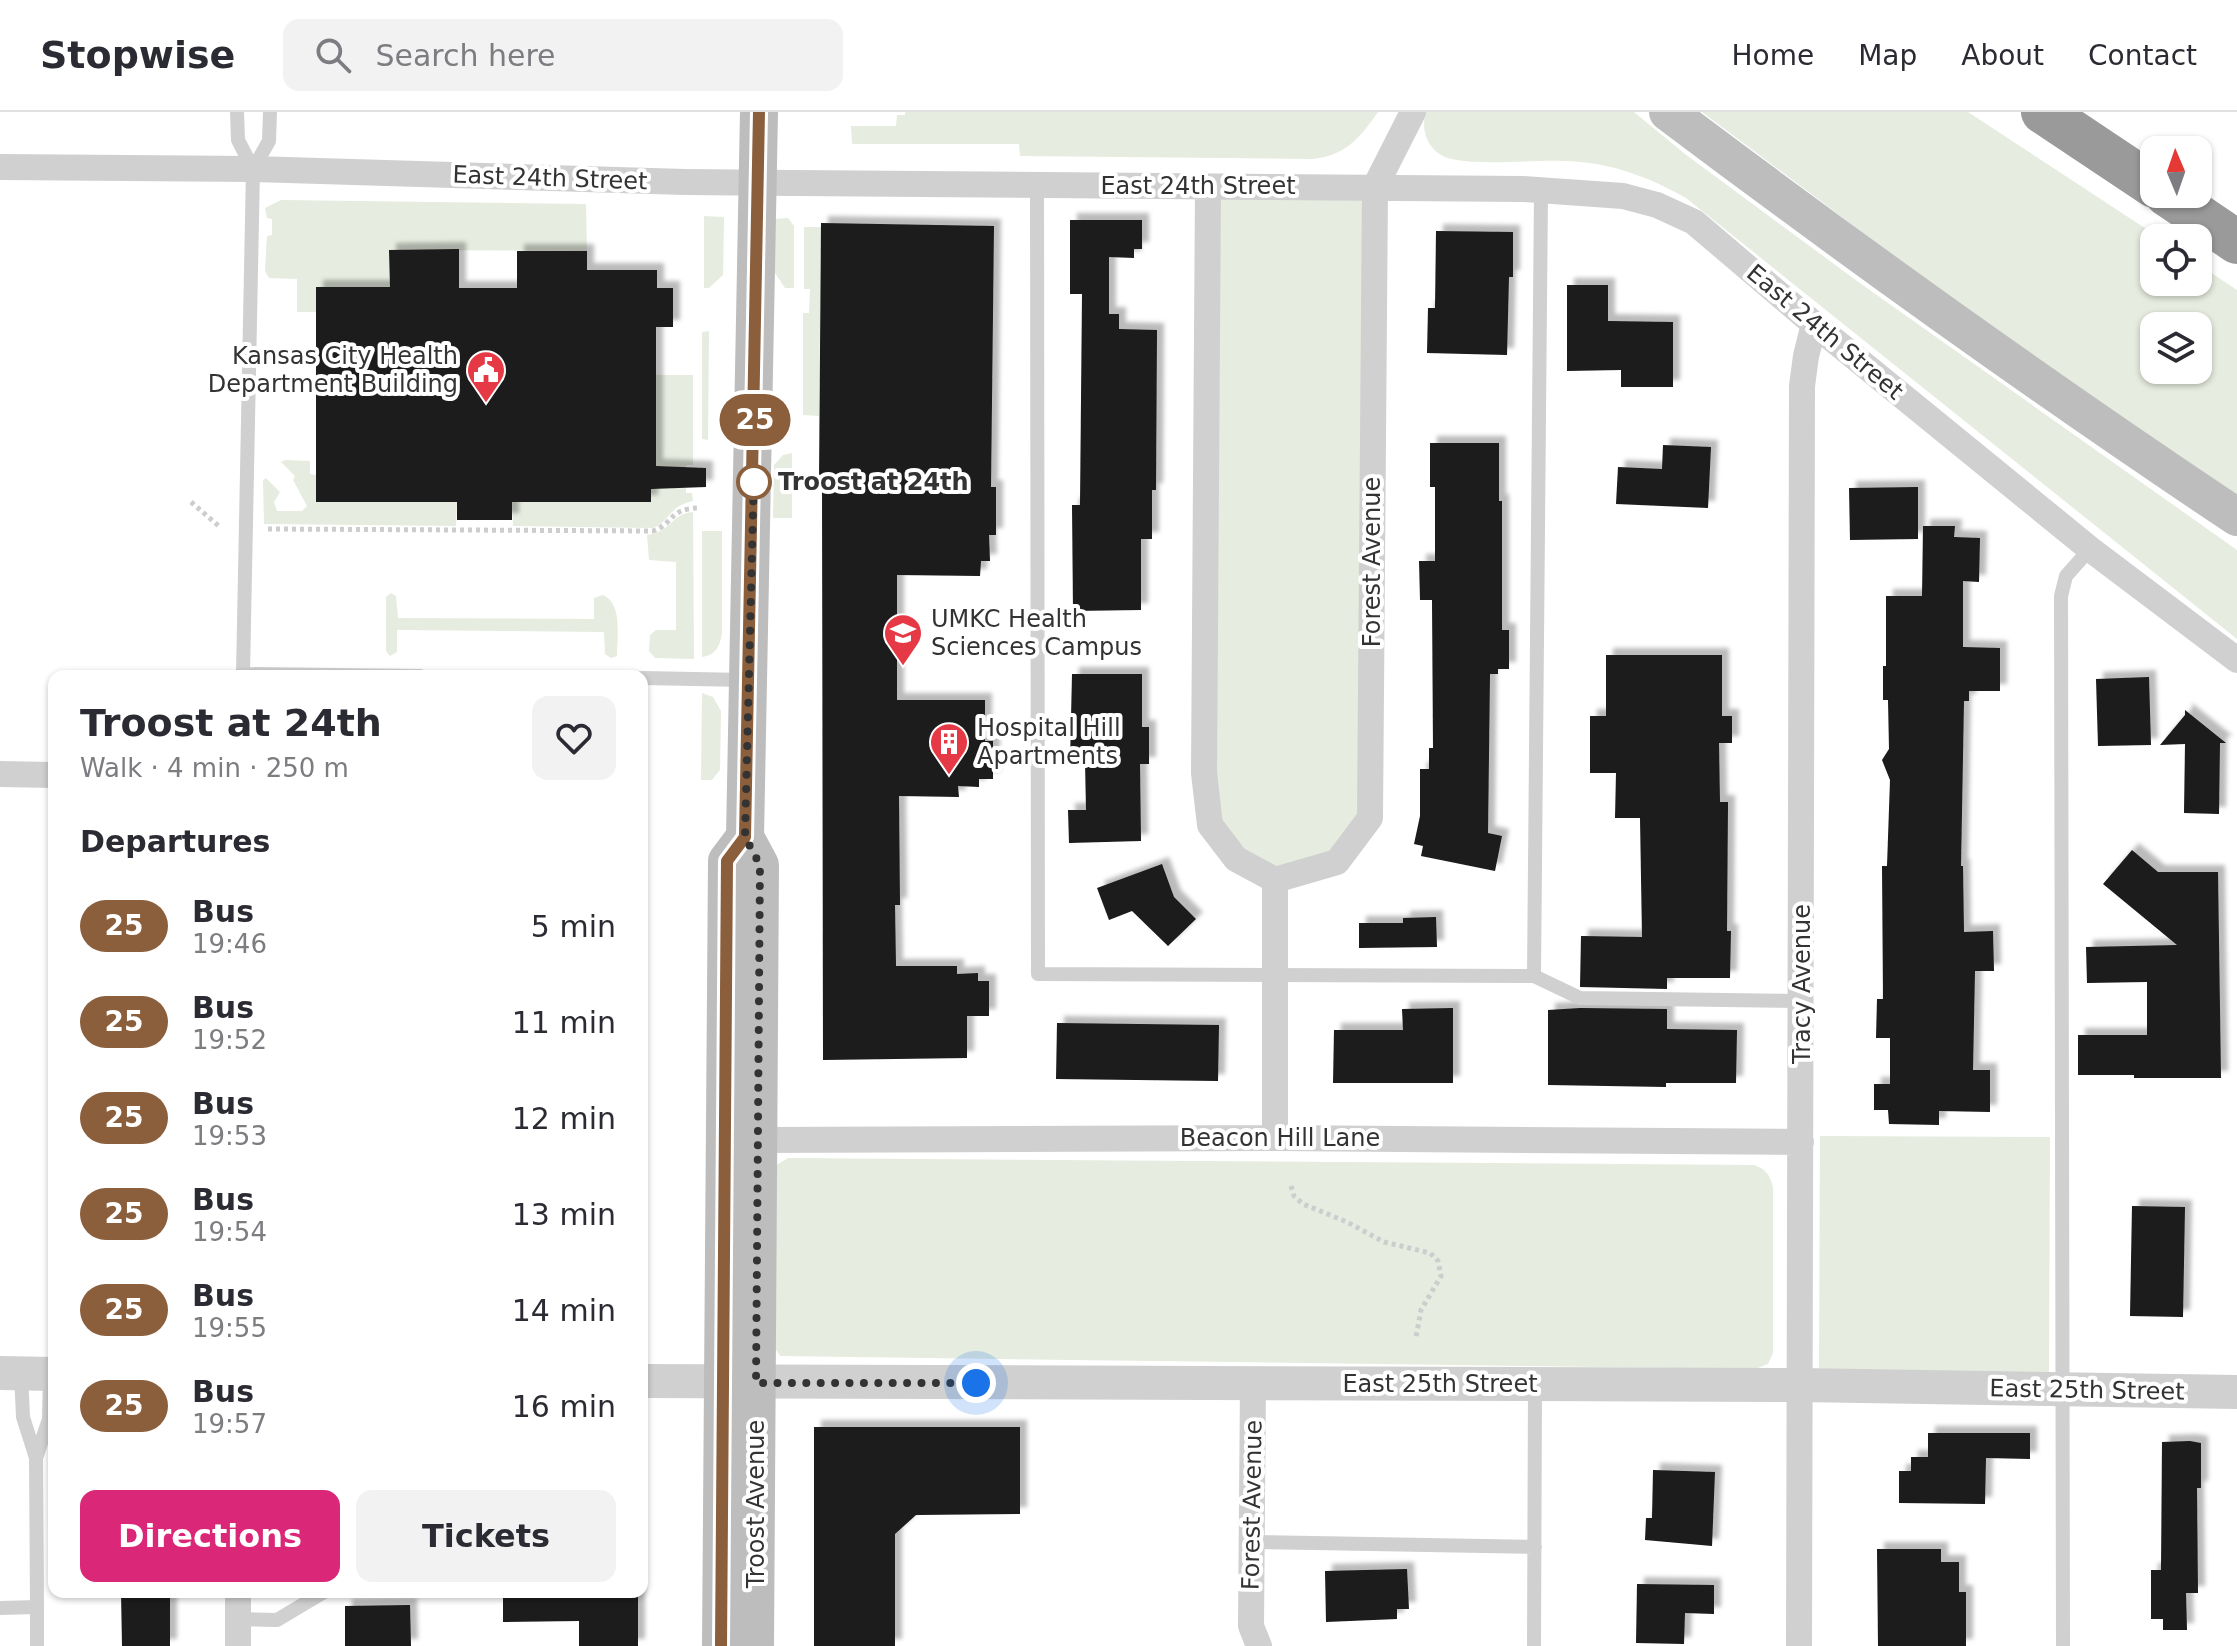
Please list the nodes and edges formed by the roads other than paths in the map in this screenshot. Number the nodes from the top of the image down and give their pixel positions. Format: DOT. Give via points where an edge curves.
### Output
graph roads {
  1 [pos="237,112"];
  2 [pos="270,112"];
  3 [pos="759,112"];
  4 [pos="1413,112"];
  5 [pos="1668,112"];
  6 [pos="2043,112"];
  7 [pos="0,167"];
  8 [pos="253,169"];
  9 [pos="2140,177"];
  10 [pos="759,183"];
  11 [pos="1037,185"];
  12 [pos="1208,187"];
  13 [pos="1375,187"];
  14 [pos="1541,191"];
  15 [pos="2187,208"];
  16 [pos="2237,242"];
  17 [pos="1814,324"];
  18 [pos="2237,517"];
  19 [pos="2090,549"];
  20 [pos="2237,660"];
  21 [pos="243,670"];
  22 [pos="648,678"];
  23 [pos="750,680"];
  24 [pos="0,774"];
  25 [pos="48,775"];
  26 [pos="745,837"];
  27 [pos="1275,880"];
  28 [pos="1275,975"];
  29 [pos="1534,976"];
  30 [pos="1802,1001"];
  31 [pos="1275,1138"];
  32 [pos="758,1140"];
  33 [pos="1801,1142"];
  34 [pos="31,1374"];
  35 [pos="648,1381"];
  36 [pos="740,1383"];
  37 [pos="1253,1383"];
  38 [pos="1535,1385"];
  39 [pos="1799,1385"];
  40 [pos="2062,1389"];
  41 [pos="2237,1392"];
  42 [pos="48,1416"];
  43 [pos="48,1422"];
  44 [pos="36,1458"];
  45 [pos="1252,1542"];
  46 [pos="1535,1547"];
  47 [pos="238,1598"];
  48 [pos="314,1598"];
  49 [pos="37,1607"];
  50 [pos="0,1608"];
  51 [pos="238,1619"];
  52 [pos="1251,1639"];
  53 [pos="37,1646"];
  54 [pos="238,1646"];
  55 [pos="721,1646"];
  56 [pos="755,1646"];
  57 [pos="1534,1646"];
  58 [pos="1799,1646"];
  59 [pos="2063,1646"];
  1 -- 8 [label="lane" via="238,140"];
  2 -- 8 [label="lane" via="269,141"];
  3 -- 10 [label="main road, Troost Avenue"];
  4 -- 13 [label="street"];
  5 -- 18 [label="main road" via="1856,253"];
  6 -- 9 [label="highway"];
  7 -- 8 [label="street, East 24th Street"];
  8 -- 10 [label="street, East 24th Street"];
  8 -- 21 [label="lane"];
  10 -- 11 [label="street, East 24th Street"];
  10 -- 23 [label="main road, Troost Avenue"];
  11 -- 12 [label="street, East 24th Street"];
  11 -- 28 [label="lane" via="1038,974"];
  12 -- 13 [label="street, East 24th Street"];
  12 -- 27 [label="street" via="1204,773 1210,825 1236,859"];
  13 -- 14 [label="street, East 24th Street"];
  13 -- 27 [label="street, Forest Avenue" via="1370,818 1337,862"];
  14 -- 17 [label="street, East 24th Street" via="1623,196 1694,222"];
  14 -- 29 [label="lane"];
  15 -- 16 [label="highway"];
  17 -- 19 [label="street, East 24th Street"];
  17 -- 30 [label="street, Tracy Avenue" via="1802,386"];
  19 -- 20 [label="street, East 24th Street"];
  19 -- 40 [label="lane" via="2066,576 2061,596"];
  22 -- 23 [label="lane"];
  23 -- 26 [label="main road, Troost Avenue"];
  24 -- 25 [label="street"];
  26 -- 32 [label="main road, Troost Avenue" via="760,865"];
  26 -- 36 [label="main road, Troost Avenue" via="727,861"];
  27 -- 28 [label="street"];
  28 -- 29 [label="lane"];
  28 -- 31 [label="street"];
  29 -- 30 [label="lane" via="1580,998"];
  30 -- 33 [label="street, Tracy Avenue"];
  31 -- 32 [label="street, Beacon Hill Lane"];
  31 -- 33 [label="street, Beacon Hill Lane"];
  32 -- 36 [label="main road, Troost Avenue"];
  33 -- 39 [label="street, Tracy Avenue"];
  34 -- 42 [label="lane"];
  34 -- 44 [label="lane" via="23,1417"];
  35 -- 36 [label="street, East 25th Street"];
  36 -- 37 [label="street, East 25th Street"];
  36 -- 55 [label="main road, Troost Avenue"];
  36 -- 56 [label="main road, Troost Avenue"];
  37 -- 38 [label="street, East 25th Street"];
  37 -- 45 [label="street, Forest Avenue"];
  38 -- 39 [label="street, East 25th Street"];
  38 -- 46 [label="lane"];
  39 -- 40 [label="street, East 25th Street"];
  39 -- 58 [label="street, Tracy Avenue"];
  40 -- 41 [label="street, East 25th Street"];
  40 -- 59 [label="lane"];
  43 -- 44 [label="lane"];
  44 -- 49 [label="lane"];
  45 -- 46 [label="lane"];
  45 -- 52 [label="street, Forest Avenue"];
  46 -- 57 [label="lane"];
  47 -- 51 [label="street"];
  48 -- 51 [label="lane" via="277,1620"];
  49 -- 50 [label="lane"];
  49 -- 53 [label="lane"];
  51 -- 54 [label="street"];
}
